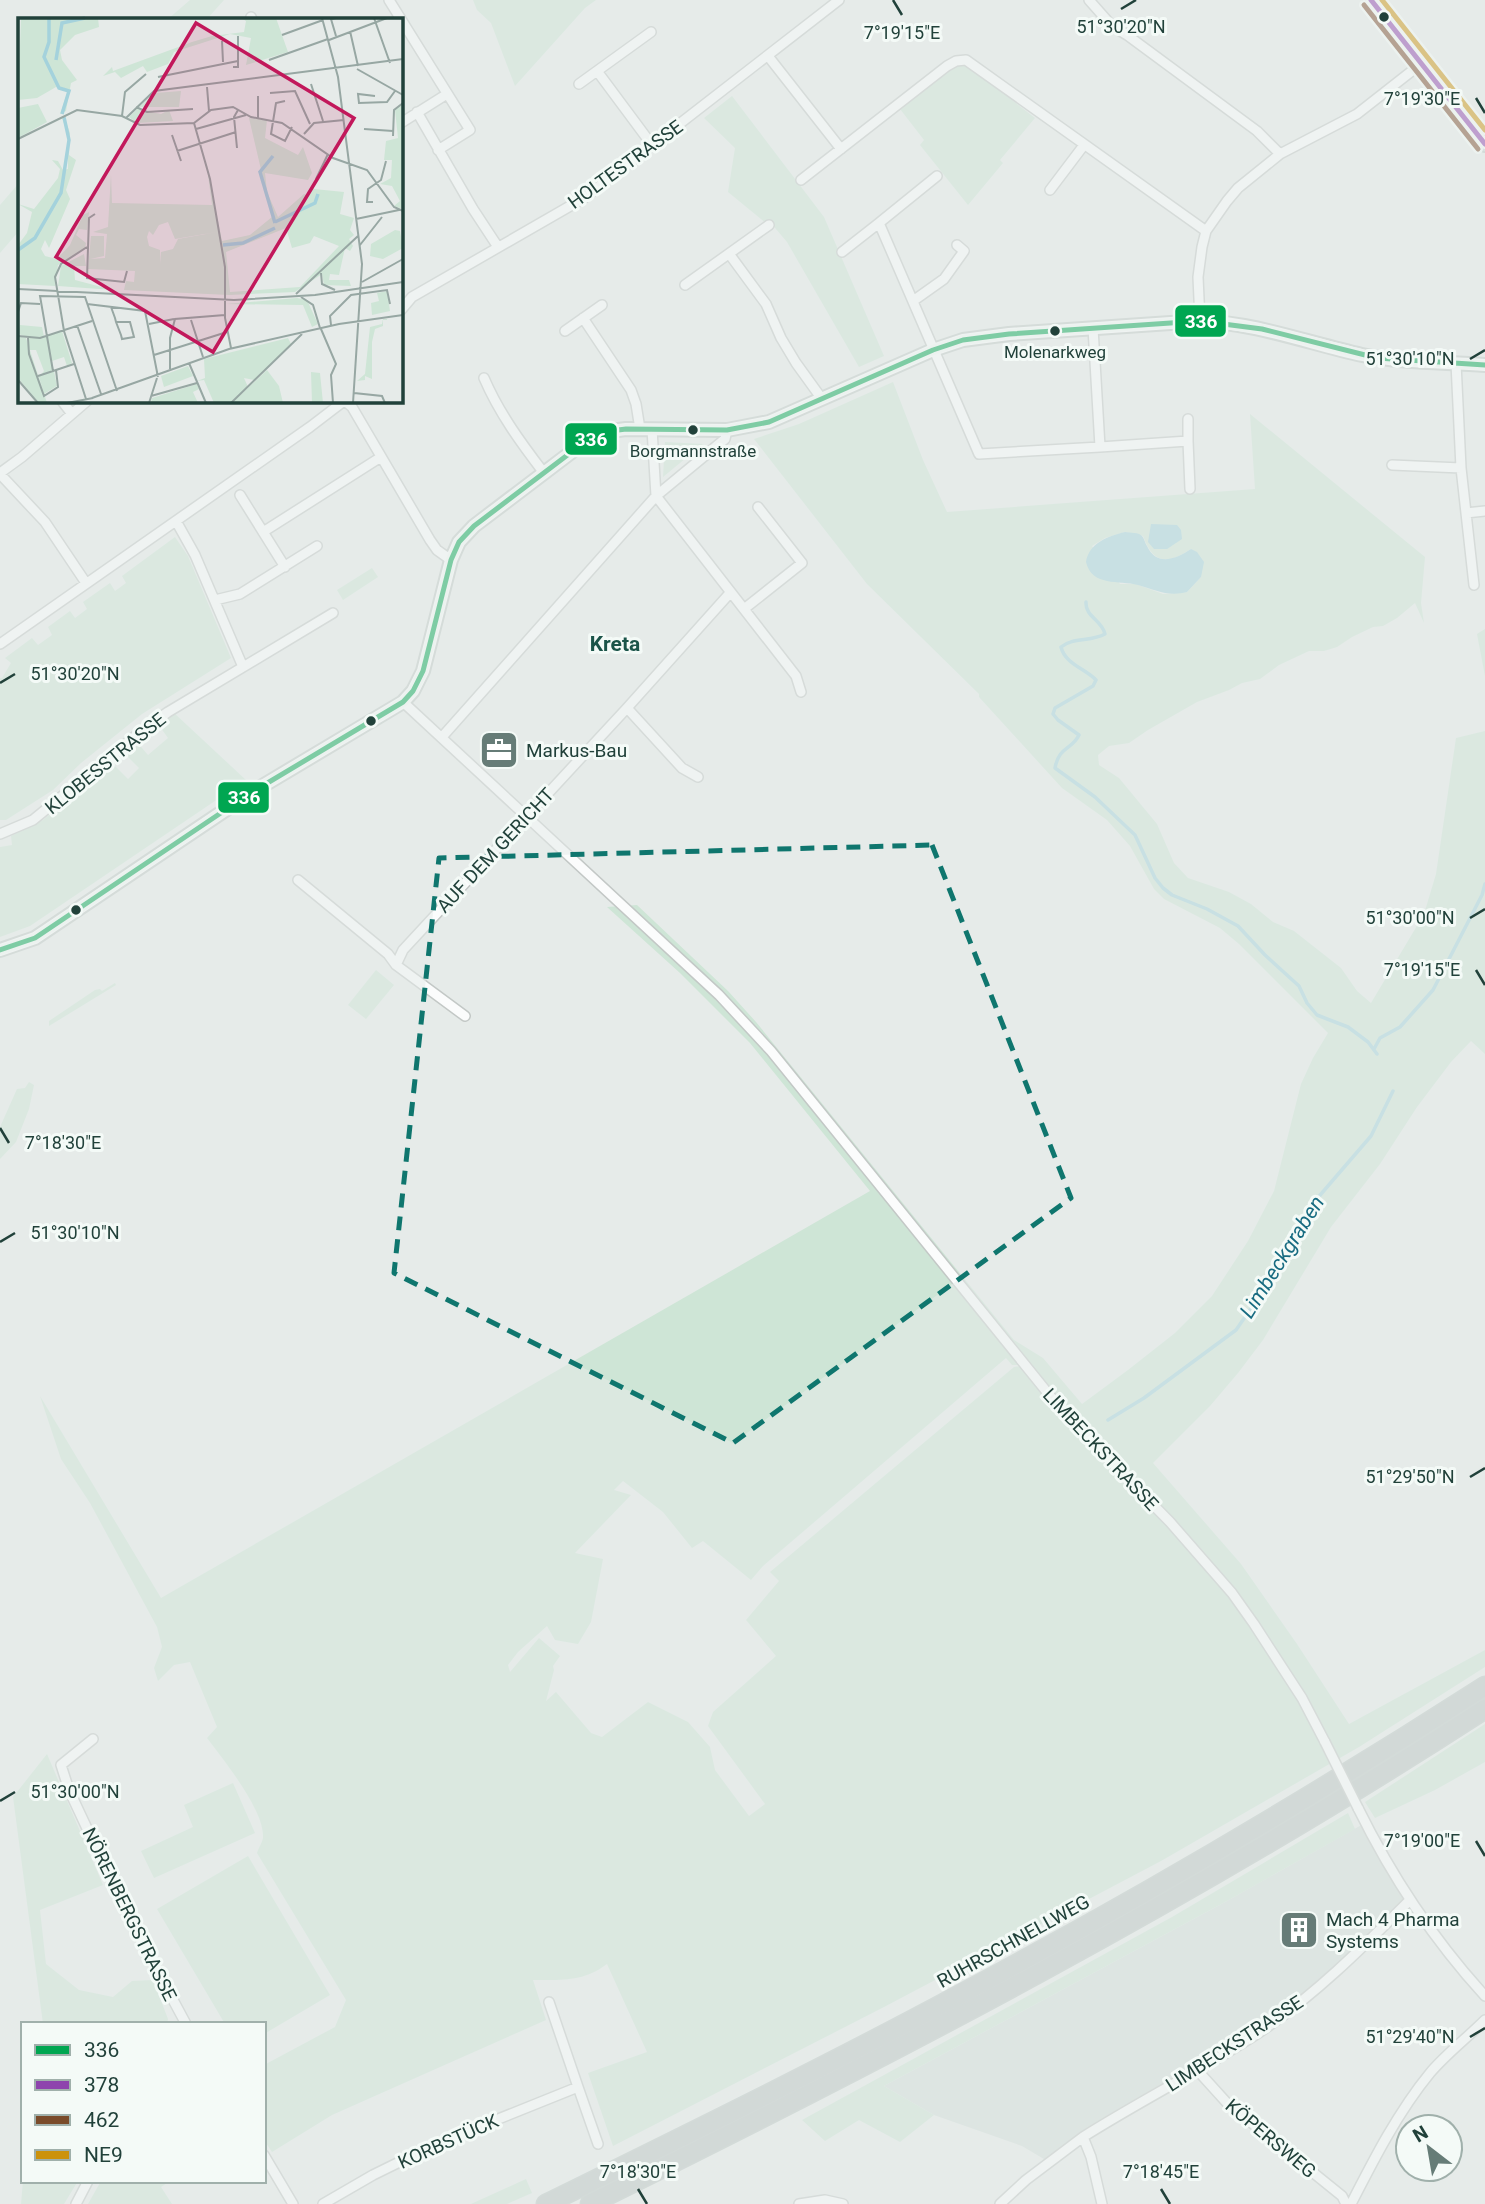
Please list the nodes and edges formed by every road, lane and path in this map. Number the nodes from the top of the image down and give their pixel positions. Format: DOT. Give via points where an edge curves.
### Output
graph roads {
  1 [pos="389,0"];
  2 [pos="839,0"];
  3 [pos="1089,0"];
  4 [pos="1371,0"];
  5 [pos="400,18"];
  6 [pos="402,21"];
  7 [pos="651,32"];
  8 [pos="768,56"];
  9 [pos="1422,63"];
  10 [pos="597,71"];
  11 [pos="579,84"];
  12 [pos="447,94"];
  13 [pos="417,112"];
  14 [pos="402,121"];
  15 [pos="1485,144"];
  16 [pos="652,145"];
  17 [pos="1084,145"];
  18 [pos="438,149"];
  19 [pos="841,149"];
  20 [pos="1280,154"];
  21 [pos="937,176"];
  22 [pos="802,180"];
  23 [pos="1050,190"];
  24 [pos="879,223"];
  25 [pos="769,225"];
  26 [pos="1206,231"];
  27 [pos="957,245"];
  28 [pos="498,247"];
  29 [pos="842,252"];
  30 [pos="730,255"];
  31 [pos="685,285"];
  32 [pos="913,301"];
  33 [pos="602,305"];
  34 [pos="402,309"];
  35 [pos="583,318"];
  36 [pos="1200,321"];
  37 [pos="1093,328"];
  38 [pos="565,331"];
  39 [pos="933,350"];
  40 [pos="1456,363"];
  41 [pos="1485,365"];
  42 [pos="484,378"];
  43 [pos="822,398"];
  44 [pos="63,402"];
  45 [pos="87,402"];
  46 [pos="343,402"];
  47 [pos="345,402"];
  48 [pos="72,414"];
  49 [pos="1188,419"];
  50 [pos="646,429"];
  51 [pos="727,430"];
  52 [pos="1188,441"];
  53 [pos="1100,447"];
  54 [pos="381,457"];
  55 [pos="1392,464"];
  56 [pos="1461,468"];
  57 [pos="0,473"];
  58 [pos="544,473"];
  59 [pos="1190,489"];
  60 [pos="240,495"];
  61 [pos="656,496"];
  62 [pos="758,507"];
  63 [pos="1485,511"];
  64 [pos="1466,513"];
  65 [pos="177,521"];
  66 [pos="263,532"];
  67 [pos="317,546"];
  68 [pos="451,560"];
  69 [pos="285,566"];
  70 [pos="86,583"];
  71 [pos="1475,585"];
  72 [pos="730,593"];
  73 [pos="215,600"];
  74 [pos="744,609"];
  75 [pos="333,613"];
  76 [pos="0,644"];
  77 [pos="243,667"];
  78 [pos="801,692"];
  79 [pos="403,702"];
  80 [pos="627,708"];
  81 [pos="442,737"];
  82 [pos="698,777"];
  83 [pos="527,815"];
  84 [pos="0,834"];
  85 [pos="298,880"];
  86 [pos="0,950"];
  87 [pos="396,965"];
  88 [pos="465,1016"];
  89 [pos="1485,1686"];
  90 [pos="1485,1709"];
  91 [pos="93,1739"];
  92 [pos="1409,1901"];
  93 [pos="1485,1996"];
  94 [pos="549,2001"];
  95 [pos="176,2006"];
  96 [pos="1485,2020"];
  97 [pos="177,2022"];
  98 [pos="185,2022"];
  99 [pos="1198,2071"];
  100 [pos="578,2087"];
  101 [pos="1083,2137"];
  102 [pos="598,2144"];
  103 [pos="266,2158"];
  104 [pos="87,2183"];
  105 [pos="76,2204"];
  106 [pos="293,2204"];
  107 [pos="323,2204"];
  108 [pos="546,2204"];
  109 [pos="590,2204"];
  110 [pos="799,2204"];
  111 [pos="843,2204"];
  112 [pos="1000,2204"];
  113 [pos="1102,2204"];
  114 [pos="1346,2204"];
  115 [pos="1351,2204"];
  1 -- 5 [label="street"];
  2 -- 8 [label="street, HOLTESTRASSE"];
  3 -- 20 [label="street" via="1112,26 1246,122"];
  4 -- 9 [label="main road"];
  6 -- 12 [label="street"];
  7 -- 10 [label="street"];
  8 -- 16 [label="street, HOLTESTRASSE"];
  8 -- 19 [label="street"];
  9 -- 15 [label="main road"];
  9 -- 20 [label="street" via="1357,114"];
  10 -- 11 [label="street"];
  10 -- 16 [label="street"];
  12 -- 13 [label="street"];
  12 -- 18 [label="street" via="470,130"];
  13 -- 14 [label="street"];
  13 -- 18 [label="street"];
  16 -- 28 [label="street, HOLTESTRASSE" via="584,198"];
  17 -- 19 [label="street" via="966,60 956,61"];
  17 -- 23 [label="street"];
  17 -- 26 [label="street"];
  18 -- 28 [label="street"];
  19 -- 22 [label="street"];
  20 -- 26 [label="street" via="1238,188"];
  21 -- 24 [label="street"];
  24 -- 29 [label="street"];
  24 -- 32 [label="street"];
  25 -- 30 [label="street"];
  26 -- 36 [label="street" via="1198,277"];
  27 -- 32 [label="street" via="964,251 944,279"];
  28 -- 34 [label="street, HOLTESTRASSE" via="412,297"];
  30 -- 31 [label="street"];
  30 -- 43 [label="street" via="766,304 791,354"];
  32 -- 39 [label="street"];
  33 -- 35 [label="street"];
  35 -- 38 [label="street"];
  35 -- 50 [label="street" via="631,390"];
  36 -- 37 [label="street"];
  36 -- 40 [label="street" via="1266,329 1364,355"];
  37 -- 39 [label="street" via="963,340"];
  37 -- 53 [label="street"];
  39 -- 43 [label="street"];
  39 -- 53 [label="street" via="979,454"];
  40 -- 41 [label="street"];
  40 -- 56 [label="street"];
  42 -- 58 [label="street" via="512,430"];
  43 -- 51 [label="street" via="769,422"];
  44 -- 48 [label="street"];
  45 -- 48 [label="street"];
  46 -- 65 [label="street"];
  47 -- 54 [label="street"];
  48 -- 57 [label="street"];
  49 -- 52 [label="street"];
  50 -- 51 [label="street"];
  50 -- 58 [label="street" via="614,430 591,438"];
  50 -- 61 [label="street"];
  51 -- 61 [label="street" via="725,439"];
  52 -- 53 [label="street"];
  52 -- 59 [label="street"];
  54 -- 66 [label="street"];
  54 -- 68 [label="street" via="430,540"];
  55 -- 56 [label="street"];
  56 -- 64 [label="street"];
  57 -- 70 [label="street" via="45,522"];
  58 -- 68 [label="street" via="474,526"];
  60 -- 66 [label="street"];
  61 -- 72 [label="street"];
  61 -- 81 [label="street"];
  62 -- 74 [label="street" via="802,563"];
  63 -- 64 [label="street"];
  64 -- 71 [label="street"];
  65 -- 70 [label="street"];
  65 -- 73 [label="street"];
  66 -- 69 [label="street"];
  67 -- 69 [label="street"];
  68 -- 79 [label="street" via="423,671"];
  69 -- 73 [label="street" via="240,594"];
  70 -- 76 [label="street"];
  72 -- 74 [label="street"];
  72 -- 80 [label="street, AUF DEM GERICHT"];
  73 -- 77 [label="street"];
  74 -- 78 [label="street" via="796,676"];
  75 -- 77 [label="street, KLOBESSTRASSE"];
  77 -- 84 [label="street, KLOBESSTRASSE" via="144,729 33,820"];
  79 -- 81 [label="street, LIMBECKSTRASSE"];
  79 -- 86 [label="street" via="249,794 35,938"];
  80 -- 82 [label="street" via="681,768"];
  80 -- 83 [label="street, AUF DEM GERICHT"];
  81 -- 83 [label="street, LIMBECKSTRASSE"];
  83 -- 87 [label="street, AUF DEM GERICHT" via="403,950"];
  83 -- 92 [label="street, LIMBECKSTRASSE, bridge" via="719,995 771,1051 1068,1418 1170,1522 1231,1593 1302,1698"];
  85 -- 87 [label="street"];
  87 -- 88 [label="street"];
  89 -- 108 [label="highway, RUHRSCHNELLWEG" via="1308,1797 1086,1926 872,2041"];
  90 -- 109 [label="highway, RUHRSCHNELLWEG" via="1246,1856 1053,1966"];
  91 -- 95 [label="street, NÖRENBERGSTRASSE" via="61,1765 129,1918"];
  92 -- 93 [label="street"];
  92 -- 99 [label="street, LIMBECKSTRASSE" via="1313,1992"];
  94 -- 100 [label="street"];
  95 -- 97 [label="street, NÖRENBERGSTRASSE"];
  95 -- 98 [label="street"];
  96 -- 115 [label="street" via="1417,2090"];
  99 -- 101 [label="street, LIMBECKSTRASSE"];
  99 -- 114 [label="street, KÖPERSWEG" via="1227,2103 1342,2196"];
  100 -- 102 [label="street"];
  100 -- 107 [label="street, KORBSTÜCK" via="436,2144"];
  101 -- 112 [label="street, LIMBECKSTRASSE"];
  101 -- 113 [label="street"];
  103 -- 106 [label="street"];
  104 -- 105 [label="street"];
  110 -- 111 [label="street" via="825,2200"];
}
